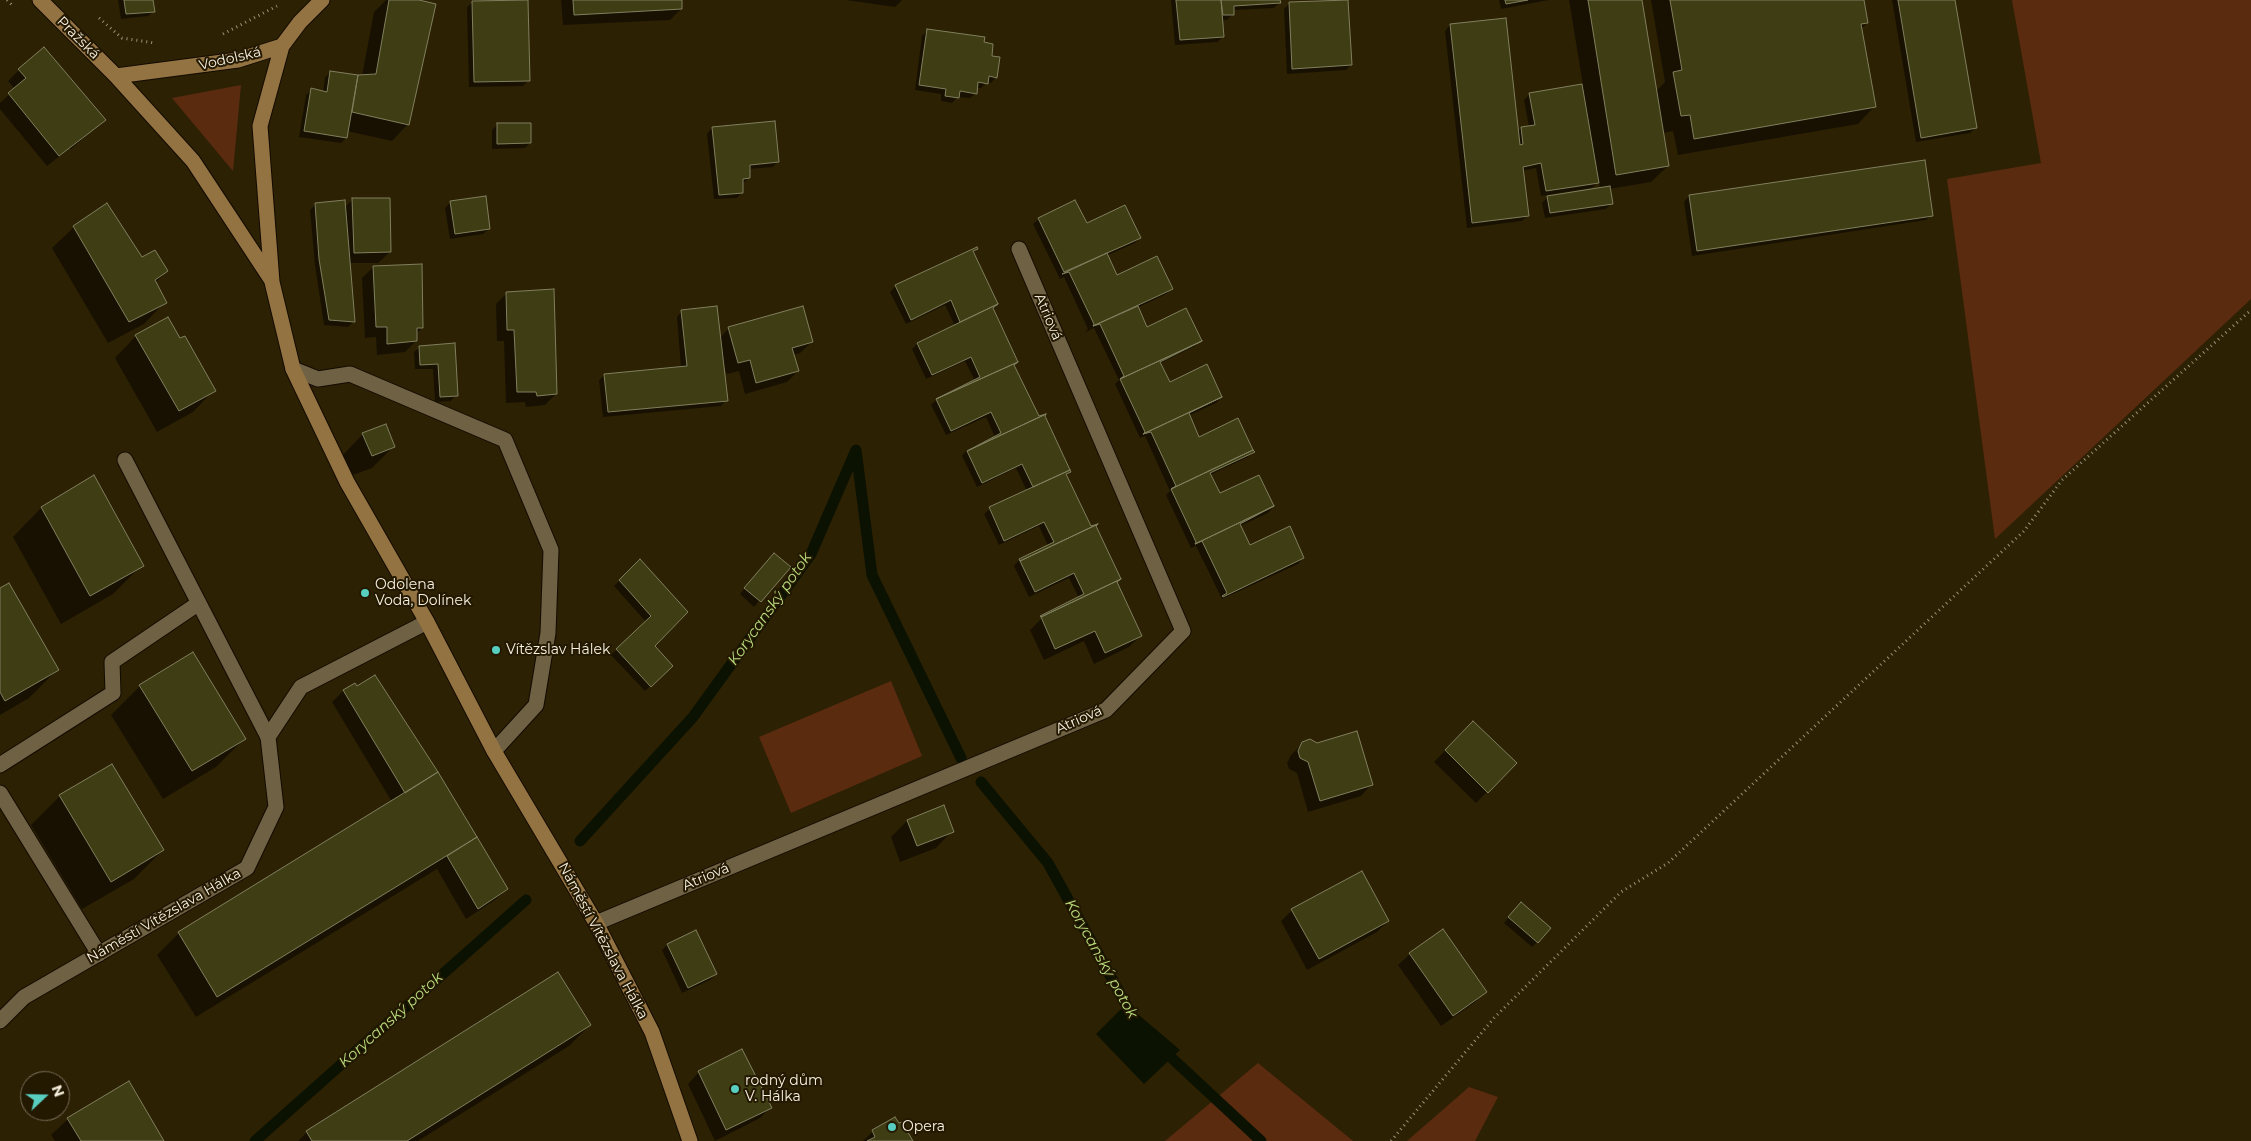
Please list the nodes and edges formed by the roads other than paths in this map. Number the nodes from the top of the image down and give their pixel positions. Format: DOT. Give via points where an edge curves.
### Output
graph roads {
  1 [pos="40,0"];
  2 [pos="322,0"];
  3 [pos="282,46"];
  4 [pos="116,76"];
  5 [pos="1019,249"];
  6 [pos="272,282"];
  7 [pos="293,369"];
  8 [pos="125,460"];
  9 [pos="199,603"];
  10 [pos="427,622"];
  11 [pos="268,737"];
  12 [pos="494,751"];
  13 [pos="0,765"];
  14 [pos="0,793"];
  15 [pos="596,923"];
  16 [pos="99,954"];
  17 [pos="0,1021"];
  18 [pos="690,1141"];
  1 -- 4 [label="street, Pražská"];
  2 -- 3 [label="street"];
  3 -- 4 [label="street, Vodolská" via="238,60"];
  3 -- 6 [label="street, Náměstí Vítězslava Hálka" via="260,126"];
  4 -- 6 [label="street, Náměstí Vítězslava Hálka" via="193,161"];
  5 -- 15 [label="street, Atriová" via="1183,631 1106,710"];
  6 -- 7 [label="street, Náměstí Vítězslava Hálka"];
  7 -- 10 [label="street, Náměstí Vítězslava Hálka" via="347,482"];
  7 -- 12 [label="street" via="318,379 350,374 504,440 551,550 548,633 536,705"];
  8 -- 9 [label="street"];
  9 -- 11 [label="street"];
  9 -- 13 [label="street" via="112,662 113,693"];
  10 -- 11 [label="street" via="301,687"];
  10 -- 12 [label="street, Náměstí Vítězslava Hálka"];
  11 -- 16 [label="street, Náměstí Vítězslava Hálka" via="276,807 247,868"];
  12 -- 15 [label="street, Náměstí Vítězslava Hálka"];
  14 -- 16 [label="street"];
  15 -- 18 [label="street, Náměstí Vítězslava Hálka" via="652,1032"];
  16 -- 17 [label="street, Náměstí Vítězslava Hálka" via="24,997"];
}
